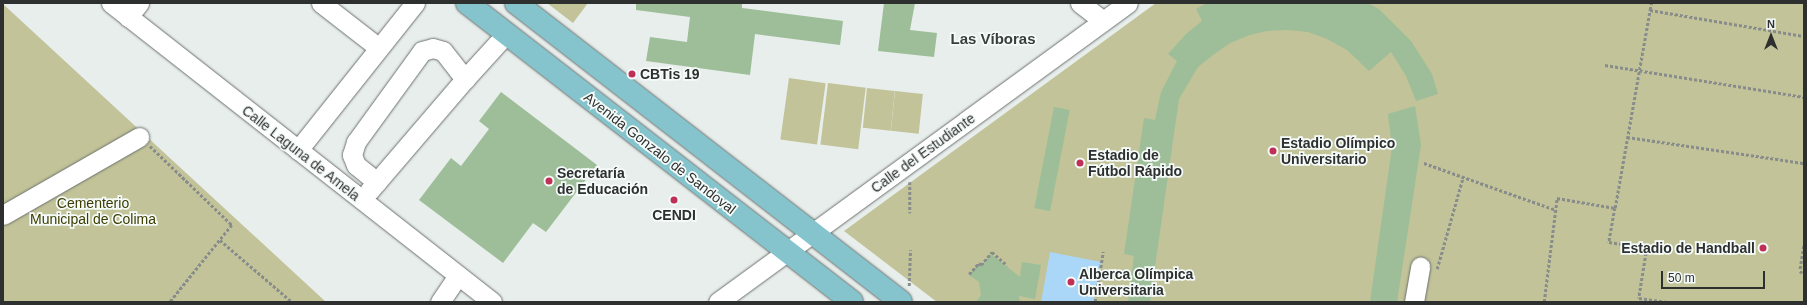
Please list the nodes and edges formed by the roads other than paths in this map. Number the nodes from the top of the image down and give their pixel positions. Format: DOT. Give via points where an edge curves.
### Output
graph roads {
  1 [pos="110,3"];
  2 [pos="321,3"];
  3 [pos="415,3"];
  4 [pos="467,3"];
  5 [pos="516,3"];
  6 [pos="1080,3"];
  7 [pos="1128,3"];
  8 [pos="134,10"];
  9 [pos="1104,21"];
  10 [pos="506,34"];
  11 [pos="379,48"];
  12 [pos="465,79"];
  13 [pos="619,82"];
  14 [pos="598,105"];
  15 [pos="139,136"];
  16 [pos="298,150"];
  17 [pos="377,182"];
  18 [pos="362,200"];
  19 [pos="3,214"];
  20 [pos="813,233"];
  21 [pos="787,252"];
  22 [pos="1420,267"];
  23 [pos="458,275"];
  24 [pos="905,295"];
  25 [pos="440,302"];
  26 [pos="492,302"];
  27 [pos="718,302"];
  28 [pos="852,302"];
  29 [pos="1414,302"];
  1 -- 8 [label="street, Calle Laguna de Amela"];
  2 -- 11 [label="street"];
  3 -- 11 [label="street"];
  4 -- 10 [label="main road, Avenida Gonzalo de Sandoval"];
  5 -- 13 [label="main road"];
  6 -- 9 [label="street"];
  7 -- 9 [label="street, Calle del Estudiante"];
  8 -- 16 [label="street, Calle Laguna de Amela"];
  9 -- 20 [label="street, Calle del Estudiante"];
  10 -- 12 [label="street"];
  10 -- 14 [label="main road, Avenida Gonzalo de Sandoval"];
  11 -- 16 [label="street"];
  12 -- 17 [label="street"];
  12 -- 17 [label="street" via="443,51 433,48 422,51 356,142 352,155 356,165"];
  13 -- 14 [label="main road"];
  13 -- 20 [label="main road"];
  14 -- 21 [label="main road, Avenida Gonzalo de Sandoval"];
  15 -- 19 [label="street"];
  16 -- 18 [label="street, Calle Laguna de Amela"];
  17 -- 18 [label="street"];
  18 -- 23 [label="street, Calle Laguna de Amela"];
  20 -- 21 [label="street, Calle del Estudiante"];
  20 -- 24 [label="main road"];
  21 -- 27 [label="street, Calle del Estudiante"];
  21 -- 28 [label="main road, Avenida Gonzalo de Sandoval"];
  22 -- 29 [label="street"];
  23 -- 25 [label="street"];
  23 -- 26 [label="street, Calle Laguna de Amela"];
}
